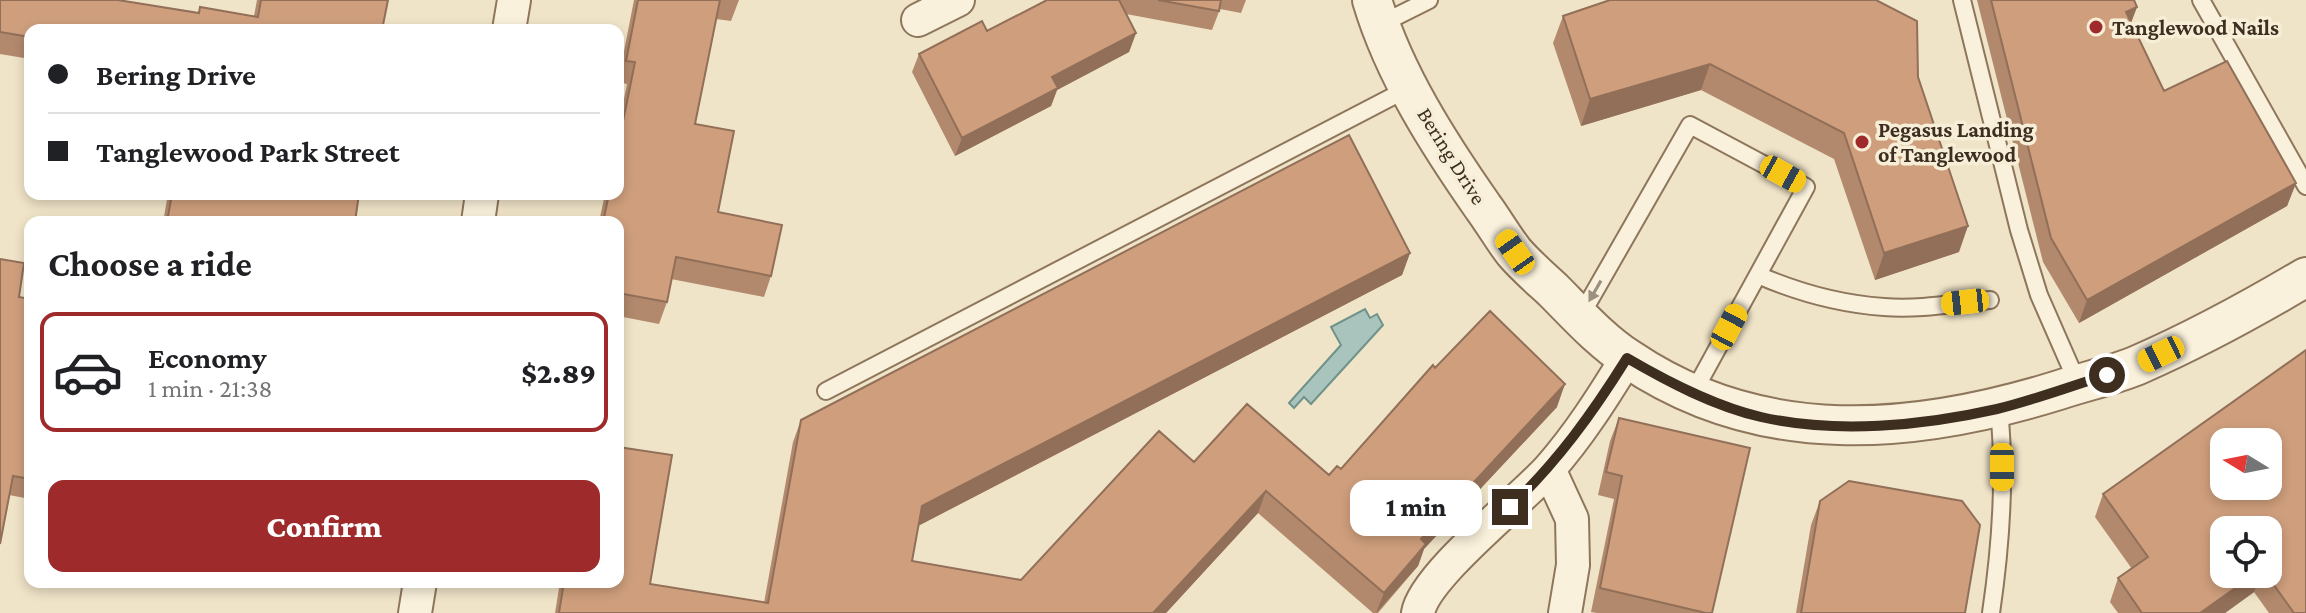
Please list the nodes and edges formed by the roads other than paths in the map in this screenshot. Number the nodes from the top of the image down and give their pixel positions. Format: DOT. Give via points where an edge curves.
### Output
graph roads {
  1 [pos="514,0"];
  2 [pos="958,0"];
  3 [pos="1429,0"];
  4 [pos="1962,0"];
  5 [pos="2201,0"];
  6 [pos="1376,12"];
  7 [pos="918,20"];
  8 [pos="510,24"];
  9 [pos="1410,88"];
  10 [pos="2306,186"];
  11 [pos="1758,275"];
  12 [pos="2306,277"];
  13 [pos="1990,300"];
  14 [pos="1580,317"];
  15 [pos="1627,358"];
  16 [pos="2078,384"];
  17 [pos="826,391"];
  18 [pos="1693,393"];
  19 [pos="1999,409"];
  20 [pos="1549,469"];
  21 [pos="419,588"];
  22 [pos="415,613"];
  23 [pos="1418,613"];
  24 [pos="1565,613"];
  25 [pos="1991,613"];
  1 -- 8 [label="street"];
  2 -- 7 [label="street"];
  3 -- 6 [label="lane"];
  4 -- 16 [label="lane" via="2035,282"];
  5 -- 10 [label="lane"];
  6 -- 9 [label="street, Bering Drive"];
  9 -- 14 [label="street, Bering Drive" via="1451,161 1515,252"];
  9 -- 17 [label="lane"];
  11 -- 13 [label="lane" via="1826,298 1885,307"];
  11 -- 14 [label="lane, one-way" via="1806,187 1690,125"];
  11 -- 18 [label="lane"];
  12 -- 16 [label="street, Bering Drive" via="2137,365"];
  14 -- 15 [label="street, Bering Drive"];
  15 -- 18 [label="street, Bering Drive"];
  15 -- 20 [label="street"];
  16 -- 19 [label="street, Bering Drive"];
  18 -- 19 [label="street, Bering Drive" via="1759,417 1820,426 1939,420"];
  19 -- 25 [label="lane" via="2000,552"];
  20 -- 23 [label="street" via="1433,582"];
  20 -- 24 [label="street" via="1572,519 1573,565"];
  21 -- 22 [label="street"];
}
